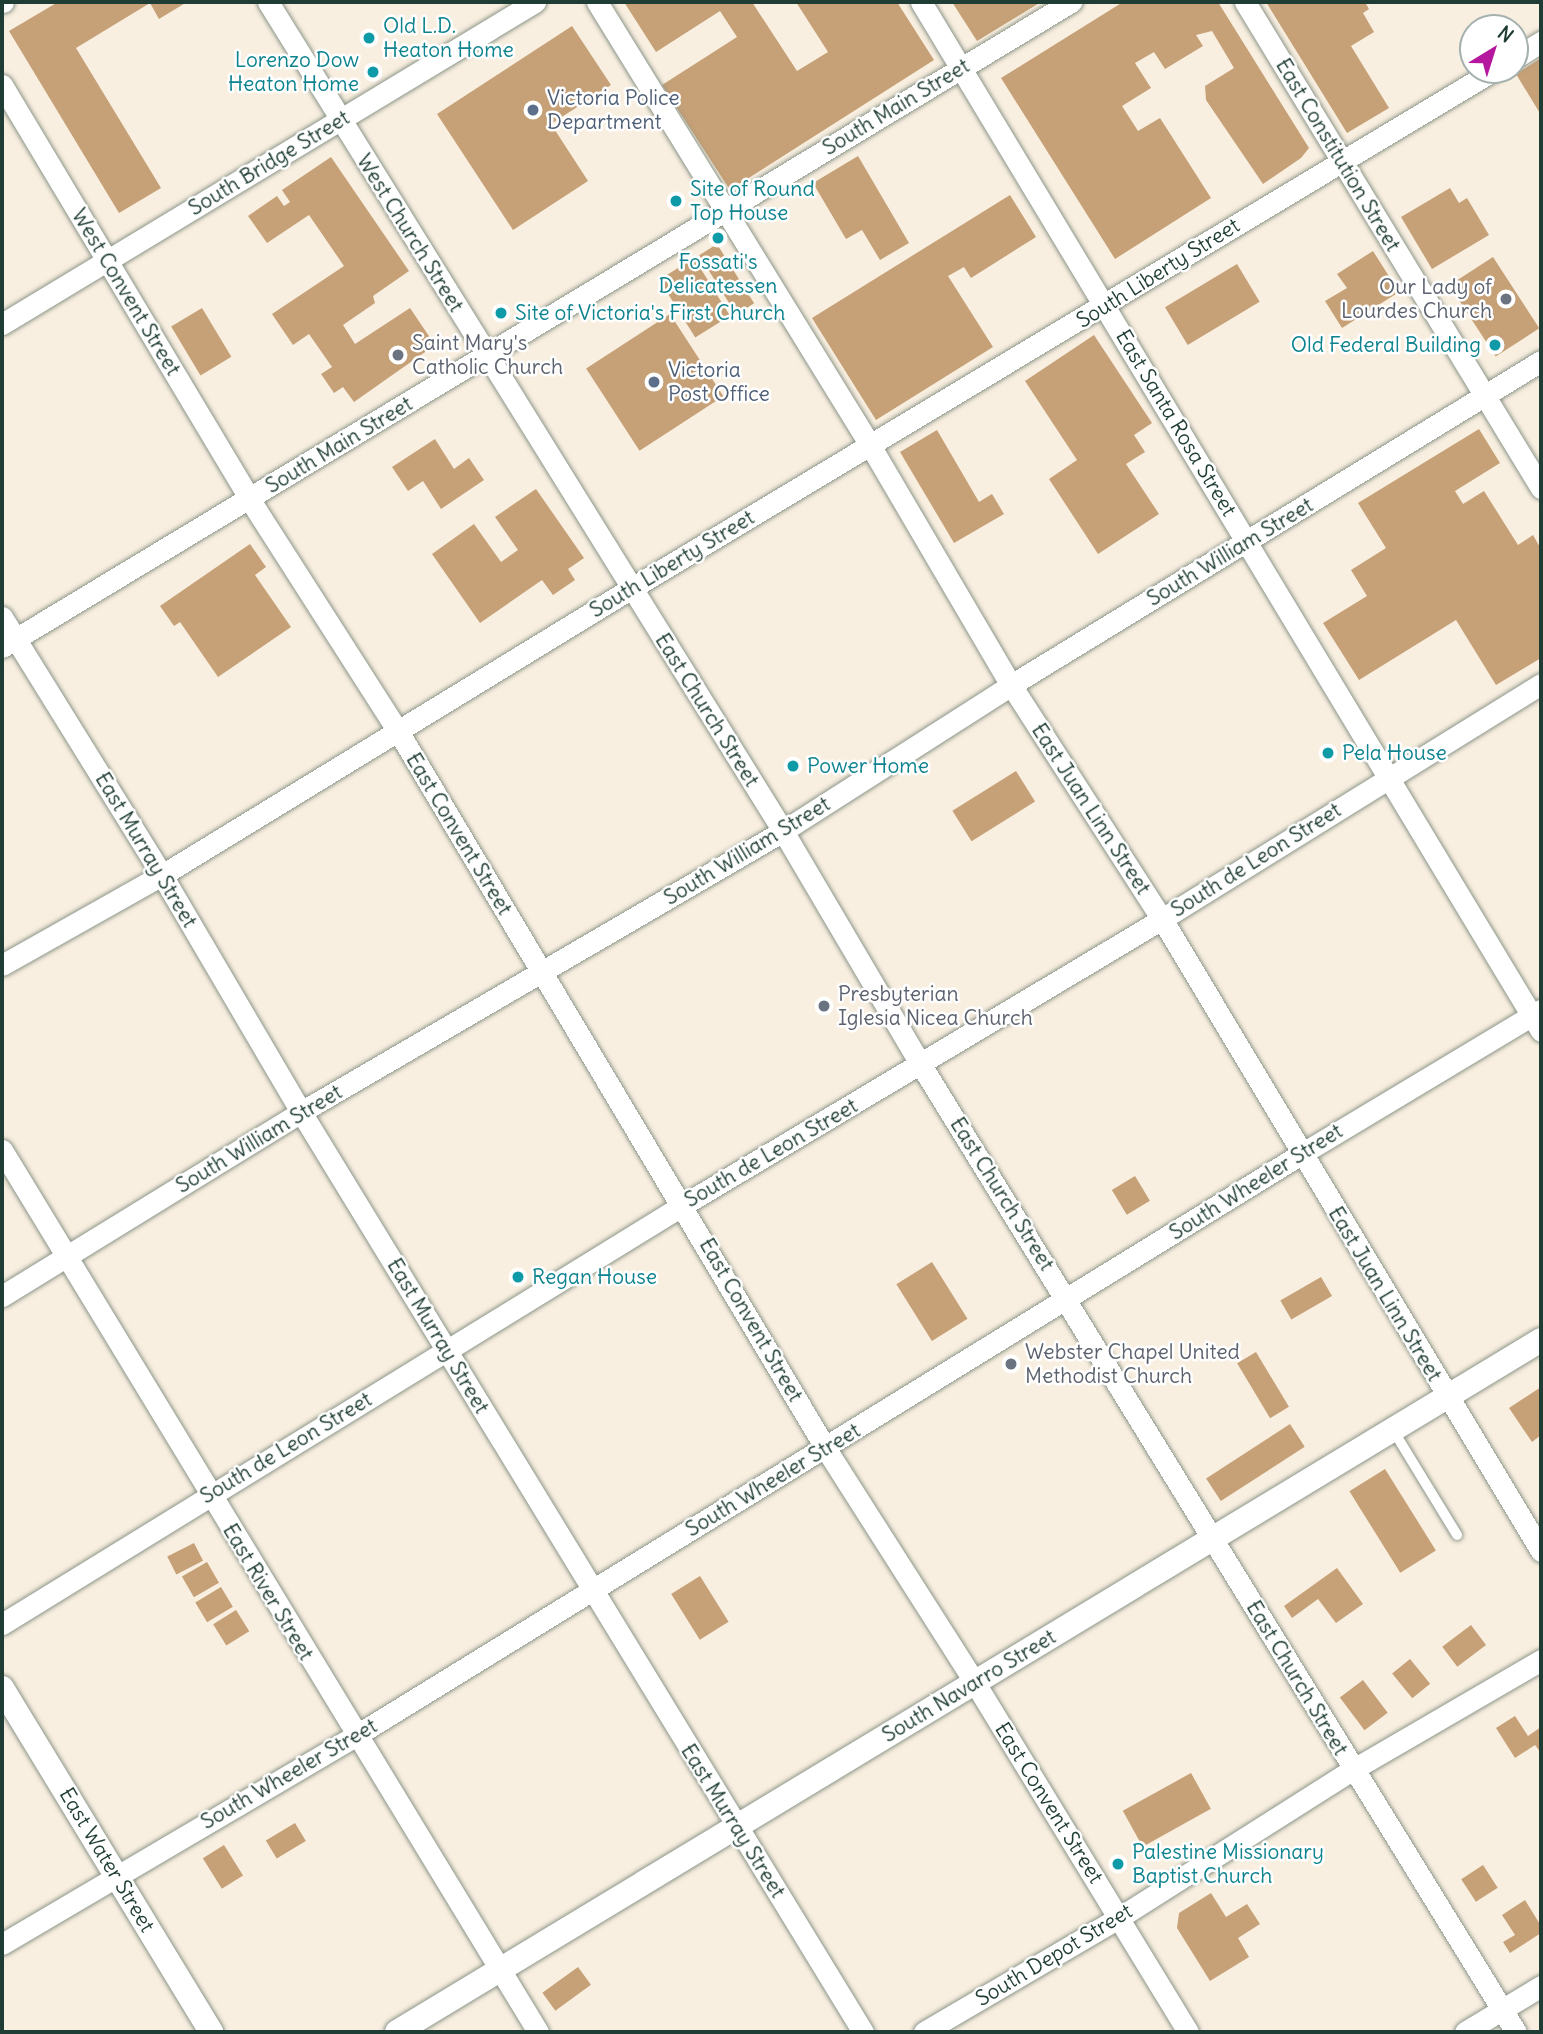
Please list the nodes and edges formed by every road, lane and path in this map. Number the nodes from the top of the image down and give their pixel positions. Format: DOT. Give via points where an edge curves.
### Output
graph roads {
  1 [pos="268,2"];
  2 [pos="535,2"];
  3 [pos="597,2"];
  4 [pos="921,2"];
  5 [pos="1071,2"];
  6 [pos="1245,2"];
  7 [pos="961,67"];
  8 [pos="1470,84"];
  9 [pos="2,85"];
  10 [pos="340,121"];
  11 [pos="1340,160"];
  12 [pos="725,212"];
  13 [pos="106,260"];
  14 [pos="1106,306"];
  15 [pos="2,324"];
  16 [pos="487,356"];
  17 [pos="1541,361"];
  18 [pos="1487,394"];
  19 [pos="870,445"];
  20 [pos="1541,488"];
  21 [pos="250,499"];
  22 [pos="1248,542"];
  23 [pos="631,589"];
  24 [pos="2,617"];
  25 [pos="8,643"];
  26 [pos="1541,684"];
  27 [pos="1011,685"];
  28 [pos="398,732"];
  29 [pos="1388,778"];
  30 [pos="783,831"];
  31 [pos="162,876"];
  32 [pos="1162,919"];
  33 [pos="2,965"];
  34 [pos="542,972"];
  35 [pos="1538,1019"];
  36 [pos="921,1065"];
  37 [pos="301,1112"];
  38 [pos="2,1150"];
  39 [pos="1301,1154"];
  40 [pos="683,1205"];
  41 [pos="66,1256"];
  42 [pos="2,1296"];
  43 [pos="1067,1299"];
  44 [pos="1541,1340"];
  45 [pos="446,1350"];
  46 [pos="1448,1397"];
  47 [pos="1393,1430"];
  48 [pos="826,1448"];
  49 [pos="209,1495"];
  50 [pos="1457,1535"];
  51 [pos="1214,1538"];
  52 [pos="1541,1551"];
  53 [pos="591,1591"];
  54 [pos="2,1624"];
  55 [pos="1541,1660"];
  56 [pos="975,1683"];
  57 [pos="2,1688"];
  58 [pos="355,1736"];
  59 [pos="1352,1770"];
  60 [pos="737,1827"];
  61 [pos="116,1875"];
  62 [pos="1119,1917"];
  63 [pos="2,1944"];
  64 [pos="500,1970"];
  65 [pos="1541,1986"];
  66 [pos="1503,2010"];
  67 [pos="211,2032"];
  68 [pos="397,2032"];
  69 [pos="538,2032"];
  70 [pos="863,2032"];
  71 [pos="924,2032"];
  72 [pos="1188,2032"];
  73 [pos="1465,2032"];
  74 [pos="1516,2032"];
  1 -- 10 [label="street, West Church Street"];
  2 -- 10 [label="street, South Bridge Street"];
  3 -- 12 [label="street, East Juan Linn Street"];
  4 -- 7 [label="street, East Santa Rosa Street"];
  5 -- 7 [label="street, South Main Street"];
  6 -- 11 [label="street, East Constitution Street"];
  7 -- 12 [label="street, South Main Street"];
  7 -- 14 [label="street, East Santa Rosa Street"];
  8 -- 11 [label="street, South Liberty Street"];
  9 -- 13 [label="street, West Convent Street"];
  10 -- 13 [label="street, South Bridge Street"];
  10 -- 16 [label="street, West Church Street"];
  11 -- 14 [label="street, South Liberty Street"];
  11 -- 18 [label="street, East Constitution Street"];
  12 -- 16 [label="street, South Main Street"];
  12 -- 19 [label="street, East Juan Linn Street"];
  13 -- 15 [label="street, South Bridge Street"];
  13 -- 21 [label="street, West Convent Street"];
  14 -- 19 [label="street, South Liberty Street"];
  14 -- 22 [label="street, East Santa Rosa Street"];
  16 -- 21 [label="street, South Main Street"];
  16 -- 23 [label="street, East Church Street"];
  17 -- 18 [label="street, South William Street"];
  18 -- 20 [label="street, East Constitution Street"];
  18 -- 22 [label="street, South William Street"];
  19 -- 23 [label="street, South Liberty Street"];
  19 -- 27 [label="street, East Juan Linn Street"];
  21 -- 25 [label="street, South Main Street"];
  21 -- 28 [label="street, East Convent Street"];
  22 -- 27 [label="street, South William Street"];
  22 -- 29 [label="street, East Santa Rosa Street"];
  23 -- 28 [label="street, South Liberty Street"];
  23 -- 30 [label="street, East Church Street"];
  24 -- 25 [label="street, East Murray Street"];
  25 -- 31 [label="street, East Murray Street"];
  26 -- 29 [label="street, South de Leon Street"];
  27 -- 30 [label="street, South William Street"];
  27 -- 32 [label="street, East Juan Linn Street"];
  28 -- 31 [label="street, South Liberty Street"];
  28 -- 34 [label="street, East Convent Street"];
  29 -- 32 [label="street, South de Leon Street"];
  29 -- 35 [label="street, East Santa Rosa Street"];
  30 -- 34 [label="street, South William Street"];
  30 -- 36 [label="street, East Church Street"];
  31 -- 33 [label="street, South Liberty Street"];
  31 -- 37 [label="street, East Murray Street"];
  32 -- 36 [label="street, South de Leon Street"];
  32 -- 39 [label="street, East Juan Linn Street"];
  34 -- 37 [label="street, South William Street"];
  34 -- 40 [label="street, East Convent Street"];
  35 -- 39 [label="street, South Wheeler Street"];
  36 -- 40 [label="street, South de Leon Street"];
  36 -- 43 [label="street, East Church Street"];
  37 -- 41 [label="street, South William Street"];
  37 -- 45 [label="street, East Murray Street"];
  38 -- 41 [label="street, East River Street"];
  39 -- 43 [label="street, South Wheeler Street"];
  39 -- 46 [label="street, East Juan Linn Street"];
  40 -- 45 [label="street, South de Leon Street"];
  40 -- 48 [label="street, East Convent Street"];
  41 -- 42 [label="street, South William Street"];
  41 -- 49 [label="street, East River Street"];
  43 -- 48 [label="street, South Wheeler Street"];
  43 -- 51 [label="street, East Church Street"];
  44 -- 46 [label="street, South Navarro Street"];
  45 -- 49 [label="street, South de Leon Street"];
  45 -- 53 [label="street, East Murray Street"];
  46 -- 47 [label="street, South Navarro Street"];
  46 -- 52 [label="street, East Juan Linn Street"];
  47 -- 50 [label="lane"];
  47 -- 51 [label="street, South Navarro Street"];
  48 -- 53 [label="street, South Wheeler Street"];
  48 -- 56 [label="street, East Convent Street"];
  49 -- 54 [label="street, South de Leon Street"];
  49 -- 58 [label="street, East River Street"];
  51 -- 56 [label="street, South Navarro Street"];
  51 -- 59 [label="street, East Church Street"];
  53 -- 58 [label="street, South Wheeler Street"];
  53 -- 60 [label="street, East Murray Street"];
  55 -- 59 [label="street, South Depot Street"];
  56 -- 60 [label="street, South Navarro Street"];
  56 -- 62 [label="street, East Convent Street"];
  57 -- 61 [label="street, East Water Street"];
  58 -- 61 [label="street, South Wheeler Street"];
  58 -- 64 [label="street, East River Street"];
  59 -- 62 [label="street, South Depot Street"];
  59 -- 66 [label="street, East Church Street"];
  60 -- 64 [label="street, South Navarro Street"];
  60 -- 70 [label="street, East Murray Street"];
  61 -- 63 [label="street, South Wheeler Street"];
  61 -- 67 [label="street, East Water Street"];
  62 -- 71 [label="street, South Depot Street"];
  62 -- 72 [label="street, East Convent Street"];
  64 -- 68 [label="street, South Navarro Street"];
  64 -- 69 [label="street, East River Street"];
  65 -- 66 [label="street"];
  66 -- 73 [label="street"];
  66 -- 74 [label="street, East Church Street"];
}
